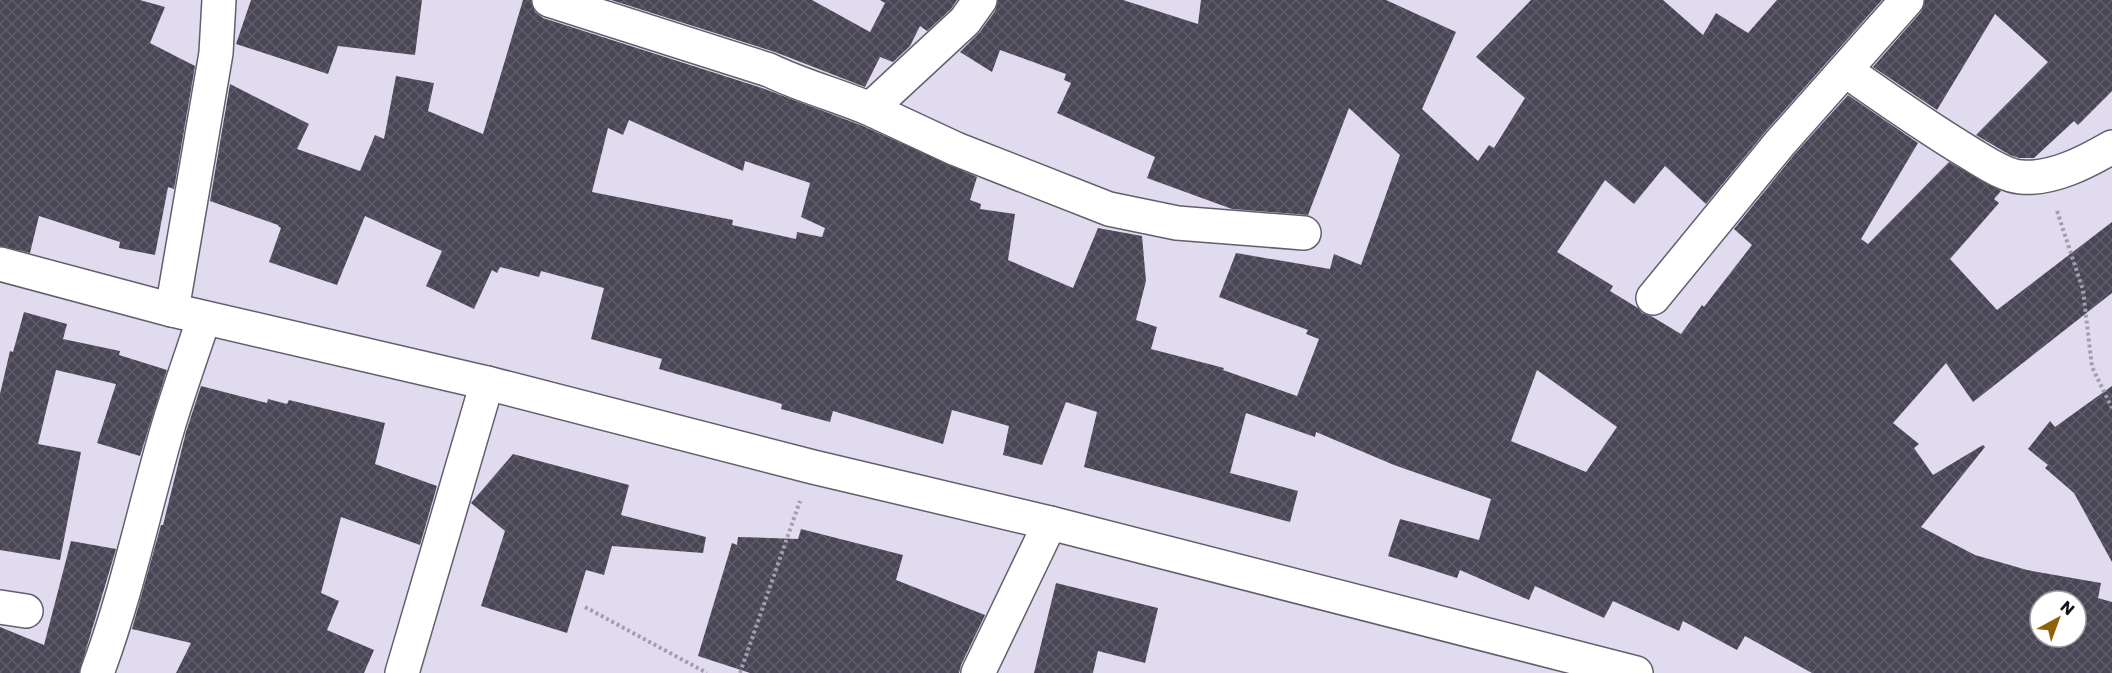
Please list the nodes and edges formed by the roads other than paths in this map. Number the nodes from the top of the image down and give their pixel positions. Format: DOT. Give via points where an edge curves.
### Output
graph roads {
  1 [pos="219,0"];
  2 [pos="549,0"];
  3 [pos="980,0"];
  4 [pos="1907,0"];
  5 [pos="1845,70"];
  6 [pos="870,109"];
  7 [pos="2112,147"];
  8 [pos="1304,233"];
  9 [pos="0,264"];
  10 [pos="1653,298"];
  11 [pos="172,310"];
  12 [pos="204,318"];
  13 [pos="488,383"];
  14 [pos="1050,523"];
  15 [pos="97,673"];
  16 [pos="402,673"];
  17 [pos="978,673"];
  18 [pos="1636,673"];
  1 -- 11 [label="street" via="216,53"];
  2 -- 6 [label="street" via="769,70"];
  3 -- 6 [label="street" via="965,21"];
  4 -- 5 [label="street"];
  5 -- 7 [label="street" via="1991,166 2020,177 2046,176"];
  5 -- 10 [label="street"];
  6 -- 8 [label="street" via="956,149 1109,209 1177,223"];
  9 -- 11 [label="street"];
  11 -- 12 [label="street"];
  12 -- 13 [label="street"];
  12 -- 15 [label="street" via="168,426"];
  13 -- 14 [label="street"];
  13 -- 16 [label="street"];
  14 -- 17 [label="street"];
  14 -- 18 [label="street"];
}
